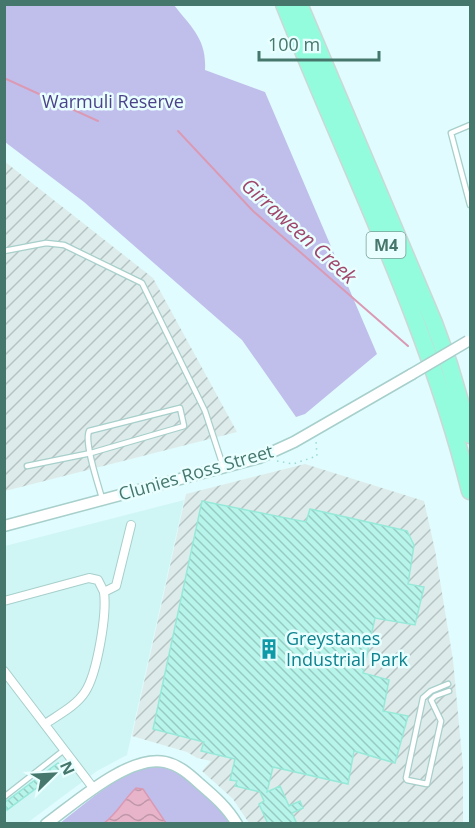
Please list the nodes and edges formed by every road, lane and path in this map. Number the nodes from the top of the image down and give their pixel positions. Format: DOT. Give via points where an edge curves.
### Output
graph roads {
  1 [pos="284,4"];
  2 [pos="299,4"];
  3 [pos="471,124"];
  4 [pos="471,206"];
  5 [pos="4,251"];
  6 [pos="469,341"];
  7 [pos="471,435"];
  8 [pos="316,441"];
  9 [pos="91,453"];
  10 [pos="293,464"];
  11 [pos="27,466"];
  12 [pos="223,468"];
  13 [pos="471,491"];
  14 [pos="103,500"];
  15 [pos="131,525"];
  16 [pos="4,526"];
  17 [pos="104,592"];
  18 [pos="4,601"];
  19 [pos="4,671"];
  20 [pos="448,684"];
  21 [pos="449,691"];
  22 [pos="45,724"];
  23 [pos="64,750"];
  24 [pos="94,789"];
  25 [pos="4,797"];
  26 [pos="4,819"];
  27 [pos="8,824"];
  28 [pos="46,824"];
  29 [pos="237,824"];
  1 -- 13 [label="highway, M4" via="418,324"];
  2 -- 7 [label="highway, M4" via="434,323"];
  3 -- 4 [label="lane" via="452,133"];
  5 -- 12 [label="lane" via="46,243 64,245 142,283 205,411"];
  6 -- 12 [label="street, Clunies Ross Street, bridge" via="274,452"];
  8 -- 10 [label="path" via="317,456"];
  9 -- 9 [label="lane" via="184,426 180,408 89,431"];
  9 -- 11 [label="lane"];
  9 -- 14 [label="lane"];
  12 -- 14 [label="street, Clunies Ross Street"];
  14 -- 16 [label="street, Clunies Ross Street"];
  15 -- 17 [label="street" via="116,586"];
  17 -- 18 [label="street" via="98,580 89,579"];
  17 -- 22 [label="street" via="106,613 88,687 76,702"];
  19 -- 22 [label="street"];
  20 -- 21 [label="lane" via="423,698 407,780 427,784 441,721 432,700"];
  22 -- 23 [label="street"];
  23 -- 24 [label="street"];
  23 -- 25 [label="lane"];
  24 -- 28 [label="street"];
  24 -- 29 [label="street" via="132,766 163,761 183,769 218,799"];
  26 -- 27 [label="path"];
}
